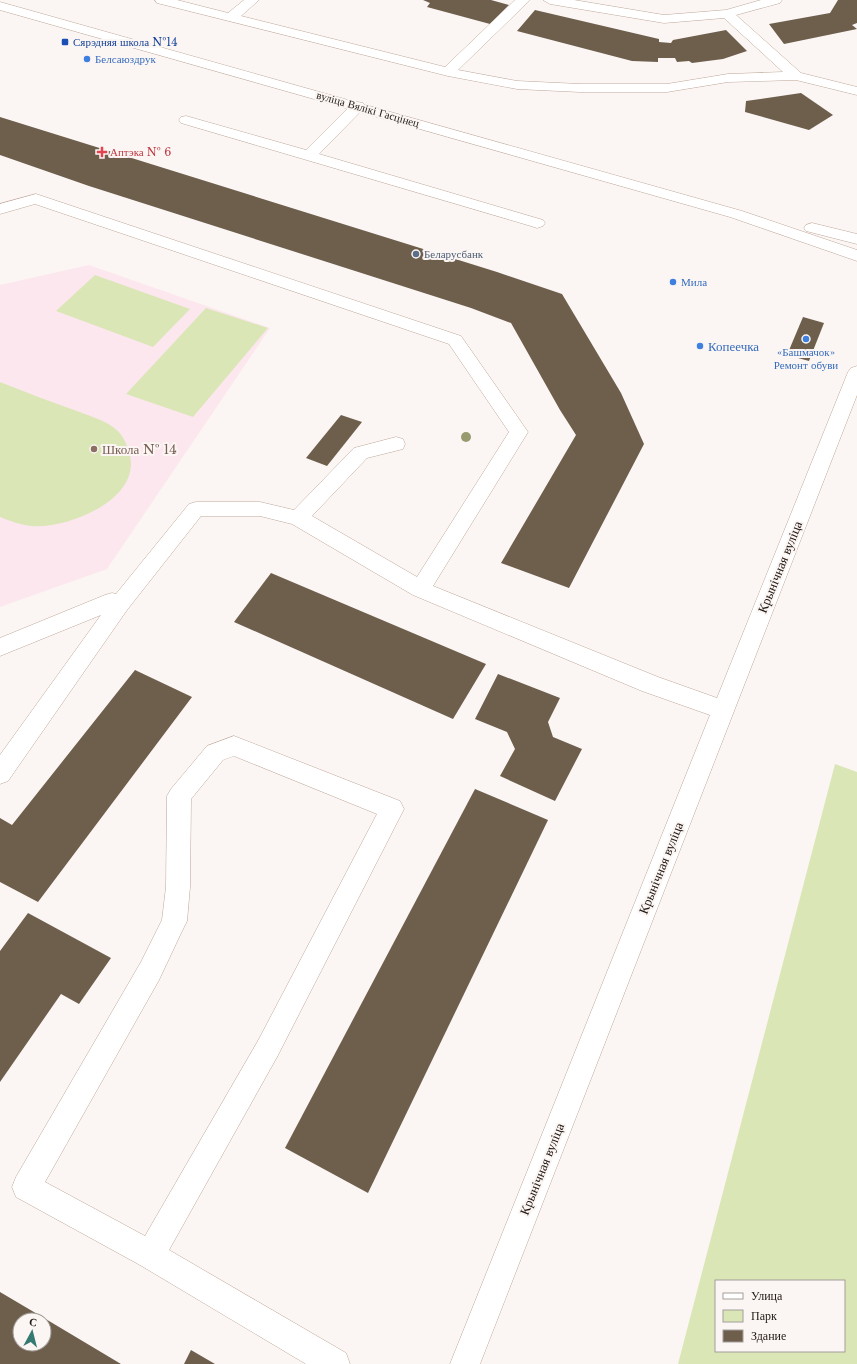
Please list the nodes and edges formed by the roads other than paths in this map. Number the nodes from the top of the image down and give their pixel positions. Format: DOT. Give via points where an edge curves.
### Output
graph roads {
  1 [pos="162,0"];
  2 [pos="252,0"];
  3 [pos="523,0"];
  4 [pos="550,0"];
  5 [pos="775,0"];
  6 [pos="0,6"];
  7 [pos="727,14"];
  8 [pos="231,18"];
  9 [pos="448,72"];
  10 [pos="796,76"];
  11 [pos="857,91"];
  12 [pos="358,106"];
  13 [pos="186,120"];
  14 [pos="309,156"];
  15 [pos="0,208"];
  16 [pos="736,214"];
  17 [pos="537,223"];
  18 [pos="857,239"];
  19 [pos="857,256"];
  20 [pos="857,372"];
  21 [pos="396,444"];
  22 [pos="298,518"];
  23 [pos="420,589"];
  24 [pos="120,604"];
  25 [pos="0,647"];
  26 [pos="723,710"];
  27 [pos="0,774"];
  28 [pos="150,1255"];
  29 [pos="336,1364"];
  30 [pos="464,1364"];
  1 -- 8 [label="main road"];
  2 -- 8 [label="main road"];
  3 -- 9 [label="main road"];
  4 -- 7 [label="main road" via="664,19"];
  5 -- 7 [label="main road"];
  6 -- 12 [label="main road, вуліца Вялікі Гасцінец"];
  7 -- 10 [label="main road"];
  8 -- 9 [label="main road"];
  9 -- 10 [label="main road" via="517,85 580,88 667,88 728,78"];
  10 -- 11 [label="main road"];
  12 -- 14 [label="main road"];
  12 -- 16 [label="main road, вуліца Вялікі Гасцінец"];
  13 -- 14 [label="main road"];
  14 -- 17 [label="main road"];
  15 -- 23 [label="main road" via="36,200 455,340 519,432"];
  16 -- 18 [label="main road, вуліца Вялікі Гасцінец" via="829,231"];
  16 -- 19 [label="main road, вуліца Вялікі Гасцінец"];
  20 -- 26 [label="main road, Крынічная вуліца"];
  21 -- 22 [label="main road" via="361,453"];
  22 -- 23 [label="main road"];
  22 -- 24 [label="main road" via="260,509 196,509"];
  23 -- 26 [label="main road" via="650,684"];
  24 -- 25 [label="main road" via="112,601"];
  24 -- 27 [label="main road"];
  26 -- 30 [label="main road, Крынічная вуліца"];
  28 -- 28 [label="main road" via="268,1048 392,809 234,746 215,753 179,796 178,887 174,921 150,971 26,1187"];
  28 -- 29 [label="main road"];
}
